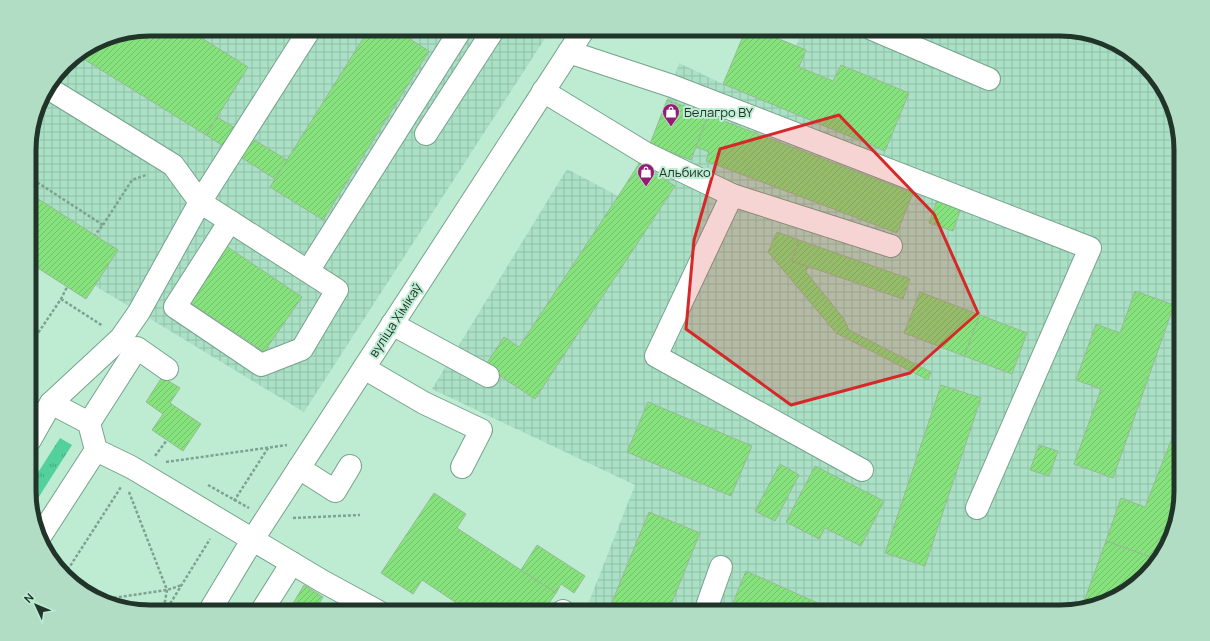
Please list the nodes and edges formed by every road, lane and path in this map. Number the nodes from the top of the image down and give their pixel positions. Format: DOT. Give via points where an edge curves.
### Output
graph roads {
  1 [pos="303,36"];
  2 [pos="457,36"];
  3 [pos="489,36"];
  4 [pos="579,36"];
  5 [pos="888,36"];
  6 [pos="569,52"];
  7 [pos="989,79"];
  8 [pos="53,91"];
  9 [pos="543,91"];
  10 [pos="426,134"];
  11 [pos="174,165"];
  12 [pos="36,183"];
  13 [pos="732,195"];
  14 [pos="200,202"];
  15 [pos="230,220"];
  16 [pos="103,226"];
  17 [pos="95,235"];
  18 [pos="891,246"];
  19 [pos="308,272"];
  20 [pos="67,287"];
  21 [pos="61,299"];
  22 [pos="392,324"];
  23 [pos="36,336"];
  24 [pos="121,337"];
  25 [pos="167,368"];
  26 [pos="364,368"];
  27 [pos="488,376"];
  28 [pos="51,403"];
  29 [pos="89,424"];
  30 [pos="36,429"];
  31 [pos="167,440"];
  32 [pos="316,441"];
  33 [pos="96,450"];
  34 [pos="155,457"];
  35 [pos="165,462"];
  36 [pos="172,466"];
  37 [pos="350,466"];
  38 [pos="462,467"];
  39 [pos="299,468"];
  40 [pos="862,470"];
  41 [pos="129,474"];
  42 [pos="207,485"];
  43 [pos="977,508"];
  44 [pos="360,515"];
  45 [pos="266,519"];
  46 [pos="44,531"];
  47 [pos="252,539"];
  48 [pos="292,563"];
  49 [pos="721,567"];
  50 [pos="68,570"];
  51 [pos="182,585"];
  52 [pos="167,590"];
  53 [pos="111,598"];
  54 [pos="164,605"];
  55 [pos="213,605"];
  56 [pos="265,605"];
  57 [pos="367,605"];
  58 [pos="707,605"];
  1 -- 14 [label="street"];
  2 -- 19 [label="street"];
  3 -- 10 [label="street"];
  4 -- 6 [label="street, вуліца Хімікаў"];
  5 -- 7 [label="street"];
  6 -- 9 [label="street, вуліца Хімікаў"];
  6 -- 43 [label="street" via="672,86 1090,248"];
  8 -- 11 [label="street"];
  9 -- 13 [label="street" via="645,153"];
  9 -- 22 [label="street, вуліца Хімікаў"];
  11 -- 14 [label="street"];
  11 -- 16 [label="path" via="132,180"];
  12 -- 16 [label="path"];
  13 -- 18 [label="street"];
  13 -- 40 [label="street" via="656,356"];
  14 -- 15 [label="street"];
  14 -- 24 [label="street" via="139,312"];
  15 -- 19 [label="street"];
  15 -- 19 [label="street" via="175,307 261,365 302,349 337,290"];
  16 -- 17 [label="path"];
  20 -- 21 [label="path"];
  21 -- 23 [label="path"];
  21 -- 24 [label="path"];
  22 -- 26 [label="street, вуліца Хімікаў"];
  22 -- 27 [label="street"];
  24 -- 28 [label="street"];
  25 -- 29 [label="street" via="137,348"];
  26 -- 32 [label="street, вуліца Хімікаў"];
  26 -- 38 [label="street" via="424,403 481,430"];
  28 -- 29 [label="street"];
  28 -- 30 [label="street"];
  29 -- 33 [label="street"];
  31 -- 34 [label="path"];
  32 -- 35 [label="path"];
  32 -- 39 [label="street, вуліца Хімікаў"];
  33 -- 41 [label="street"];
  33 -- 46 [label="street"];
  34 -- 35 [label="path"];
  34 -- 41 [label="path" via="146,450"];
  35 -- 36 [label="path"];
  37 -- 39 [label="street" via="335,491"];
  39 -- 45 [label="street, вуліца Хімікаў"];
  41 -- 47 [label="street"];
  41 -- 50 [label="path"];
  41 -- 52 [label="path"];
  42 -- 45 [label="path"];
  44 -- 45 [label="path"];
  45 -- 47 [label="street, вуліца Хімікаў"];
  47 -- 48 [label="street"];
  47 -- 55 [label="street, вуліца Хімікаў"];
  48 -- 56 [label="street"];
  48 -- 57 [label="street"];
  49 -- 58 [label="street"];
  51 -- 52 [label="path"];
  52 -- 53 [label="path"];
  52 -- 54 [label="path"];
}
